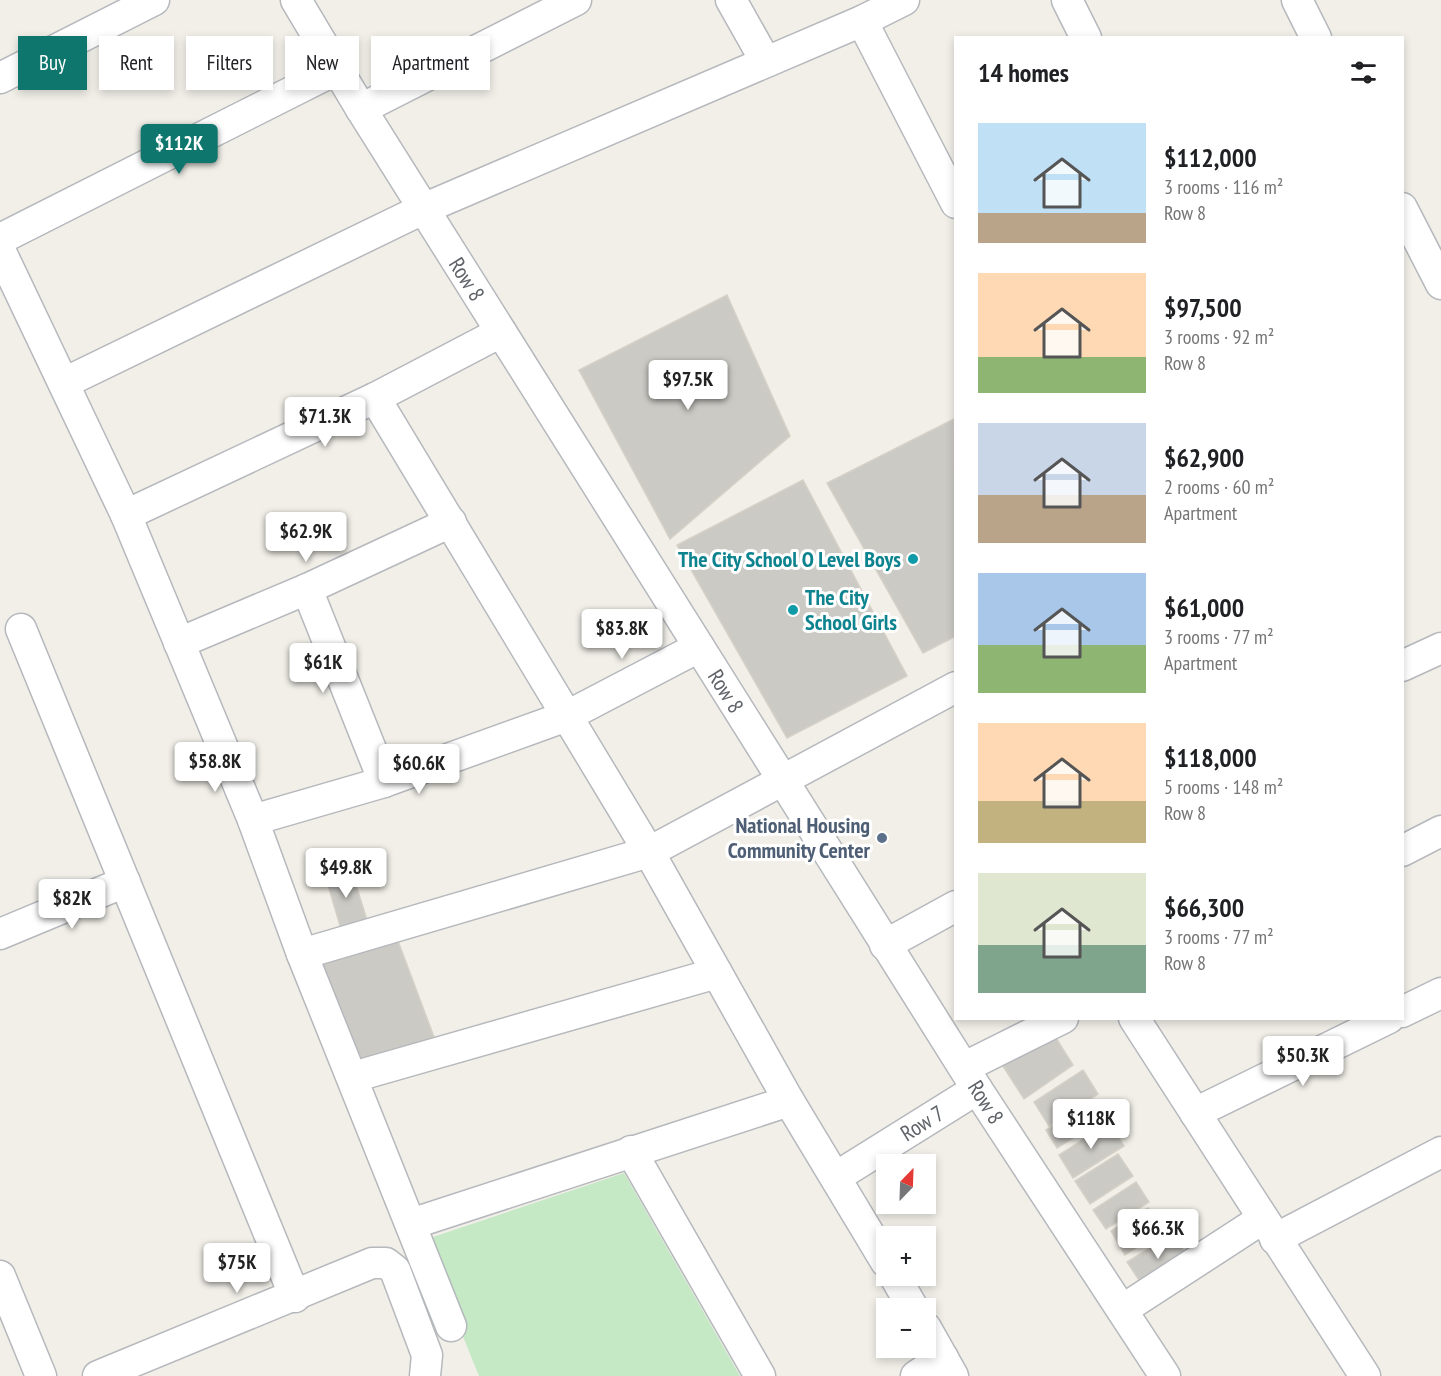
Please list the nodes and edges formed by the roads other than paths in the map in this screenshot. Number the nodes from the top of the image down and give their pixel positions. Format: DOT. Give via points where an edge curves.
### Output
graph roads {
  1 [pos="154,0"];
  2 [pos="297,0"];
  3 [pos="576,0"];
  4 [pos="731,0"];
  5 [pos="904,0"];
  6 [pos="1067,0"];
  7 [pos="1297,0"];
  8 [pos="862,21"];
  9 [pos="318,36"];
  10 [pos="1085,36"];
  11 [pos="1315,36"];
  12 [pos="766,62"];
  13 [pos="0,78"];
  14 [pos="295,90"];
  15 [pos="350,90"];
  16 [pos="361,109"];
  17 [pos="954,199"];
  18 [pos="423,209"];
  19 [pos="1404,212"];
  20 [pos="0,238"];
  21 [pos="0,250"];
  22 [pos="1441,284"];
  23 [pos="501,332"];
  24 [pos="64,383"];
  25 [pos="375,398"];
  26 [pos="126,515"];
  27 [pos="450,522"];
  28 [pos="307,589"];
  29 [pos="21,629"];
  30 [pos="179,643"];
  31 [pos="699,647"];
  32 [pos="1441,648"];
  33 [pos="1404,665"];
  34 [pos="954,688"];
  35 [pos="567,716"];
  36 [pos="781,779"];
  37 [pos="384,782"];
  38 [pos="253,820"];
  39 [pos="1441,831"];
  40 [pos="1404,850"];
  41 [pos="649,852"];
  42 [pos="125,882"];
  43 [pos="954,907"];
  44 [pos="0,934"];
  45 [pos="885,945"];
  46 [pos="302,954"];
  47 [pos="717,973"];
  48 [pos="1441,993"];
  49 [pos="1404,1011"];
  50 [pos="1060,1020"];
  51 [pos="1135,1020"];
  52 [pos="1385,1020"];
  53 [pos="353,1077"];
  54 [pos="971,1078"];
  55 [pos="789,1101"];
  56 [pos="1195,1113"];
  57 [pos="631,1151"];
  58 [pos="1441,1152"];
  59 [pos="836,1177"];
  60 [pos="411,1224"];
  61 [pos="1269,1229"];
  62 [pos="876,1245"];
  63 [pos="0,1276"];
  64 [pos="295,1297"];
  65 [pos="1122,1310"];
  66 [pos="451,1326"];
  67 [pos="936,1346"];
  68 [pos="948,1367"];
  69 [pos="41,1376"];
  70 [pos="98,1376"];
  71 [pos="425,1376"];
  72 [pos="760,1376"];
  73 [pos="916,1376"];
  74 [pos="1165,1376"];
  75 [pos="1365,1376"];
  1 -- 13 [label="street"];
  2 -- 9 [label="street, Row 8"];
  3 -- 16 [label="street"];
  4 -- 12 [label="street"];
  5 -- 8 [label="street"];
  6 -- 10 [label="street"];
  7 -- 11 [label="street"];
  8 -- 12 [label="street"];
  8 -- 17 [label="street"];
  12 -- 18 [label="street"];
  14 -- 20 [label="street"];
  15 -- 16 [label="street, Row 8"];
  16 -- 18 [label="street, Row 8"];
  18 -- 23 [label="street, Row 8"];
  18 -- 24 [label="street"];
  19 -- 22 [label="street"];
  21 -- 24 [label="street"];
  23 -- 25 [label="street"];
  23 -- 31 [label="street, Row 8"];
  24 -- 26 [label="street"];
  25 -- 26 [label="street"];
  25 -- 27 [label="street"];
  26 -- 30 [label="street"];
  27 -- 28 [label="street"];
  27 -- 35 [label="street"];
  28 -- 30 [label="street"];
  28 -- 37 [label="street"];
  29 -- 42 [label="street"];
  30 -- 38 [label="street"];
  31 -- 35 [label="street"];
  31 -- 36 [label="street, Row 8"];
  32 -- 33 [label="street"];
  34 -- 36 [label="street"];
  35 -- 37 [label="street"];
  35 -- 41 [label="street"];
  36 -- 41 [label="street"];
  36 -- 45 [label="street, Row 8"];
  37 -- 38 [label="street"];
  38 -- 46 [label="street"];
  39 -- 40 [label="street"];
  41 -- 46 [label="street"];
  41 -- 47 [label="street"];
  42 -- 44 [label="street"];
  42 -- 64 [label="street"];
  43 -- 45 [label="street"];
  45 -- 54 [label="street, Row 8"];
  46 -- 53 [label="street"];
  47 -- 53 [label="street"];
  47 -- 55 [label="street"];
  48 -- 49 [label="street"];
  50 -- 54 [label="street, Row 7"];
  51 -- 56 [label="street"];
  52 -- 56 [label="street"];
  53 -- 60 [label="street"];
  54 -- 59 [label="street, Row 7"];
  54 -- 65 [label="street, Row 8"];
  55 -- 57 [label="street"];
  55 -- 59 [label="street"];
  56 -- 61 [label="street"];
  57 -- 60 [label="street"];
  57 -- 72 [label="street"];
  58 -- 61 [label="street"];
  59 -- 62 [label="street"];
  60 -- 66 [label="street"];
  61 -- 65 [label="street"];
  61 -- 75 [label="street"];
  63 -- 69 [label="street"];
  64 -- 70 [label="street"];
  64 -- 71 [label="street" via="372,1263 386,1263 395,1270 427,1354"];
  65 -- 74 [label="street, Row 8"];
  67 -- 68 [label="street"];
  68 -- 73 [label="street"];
}
